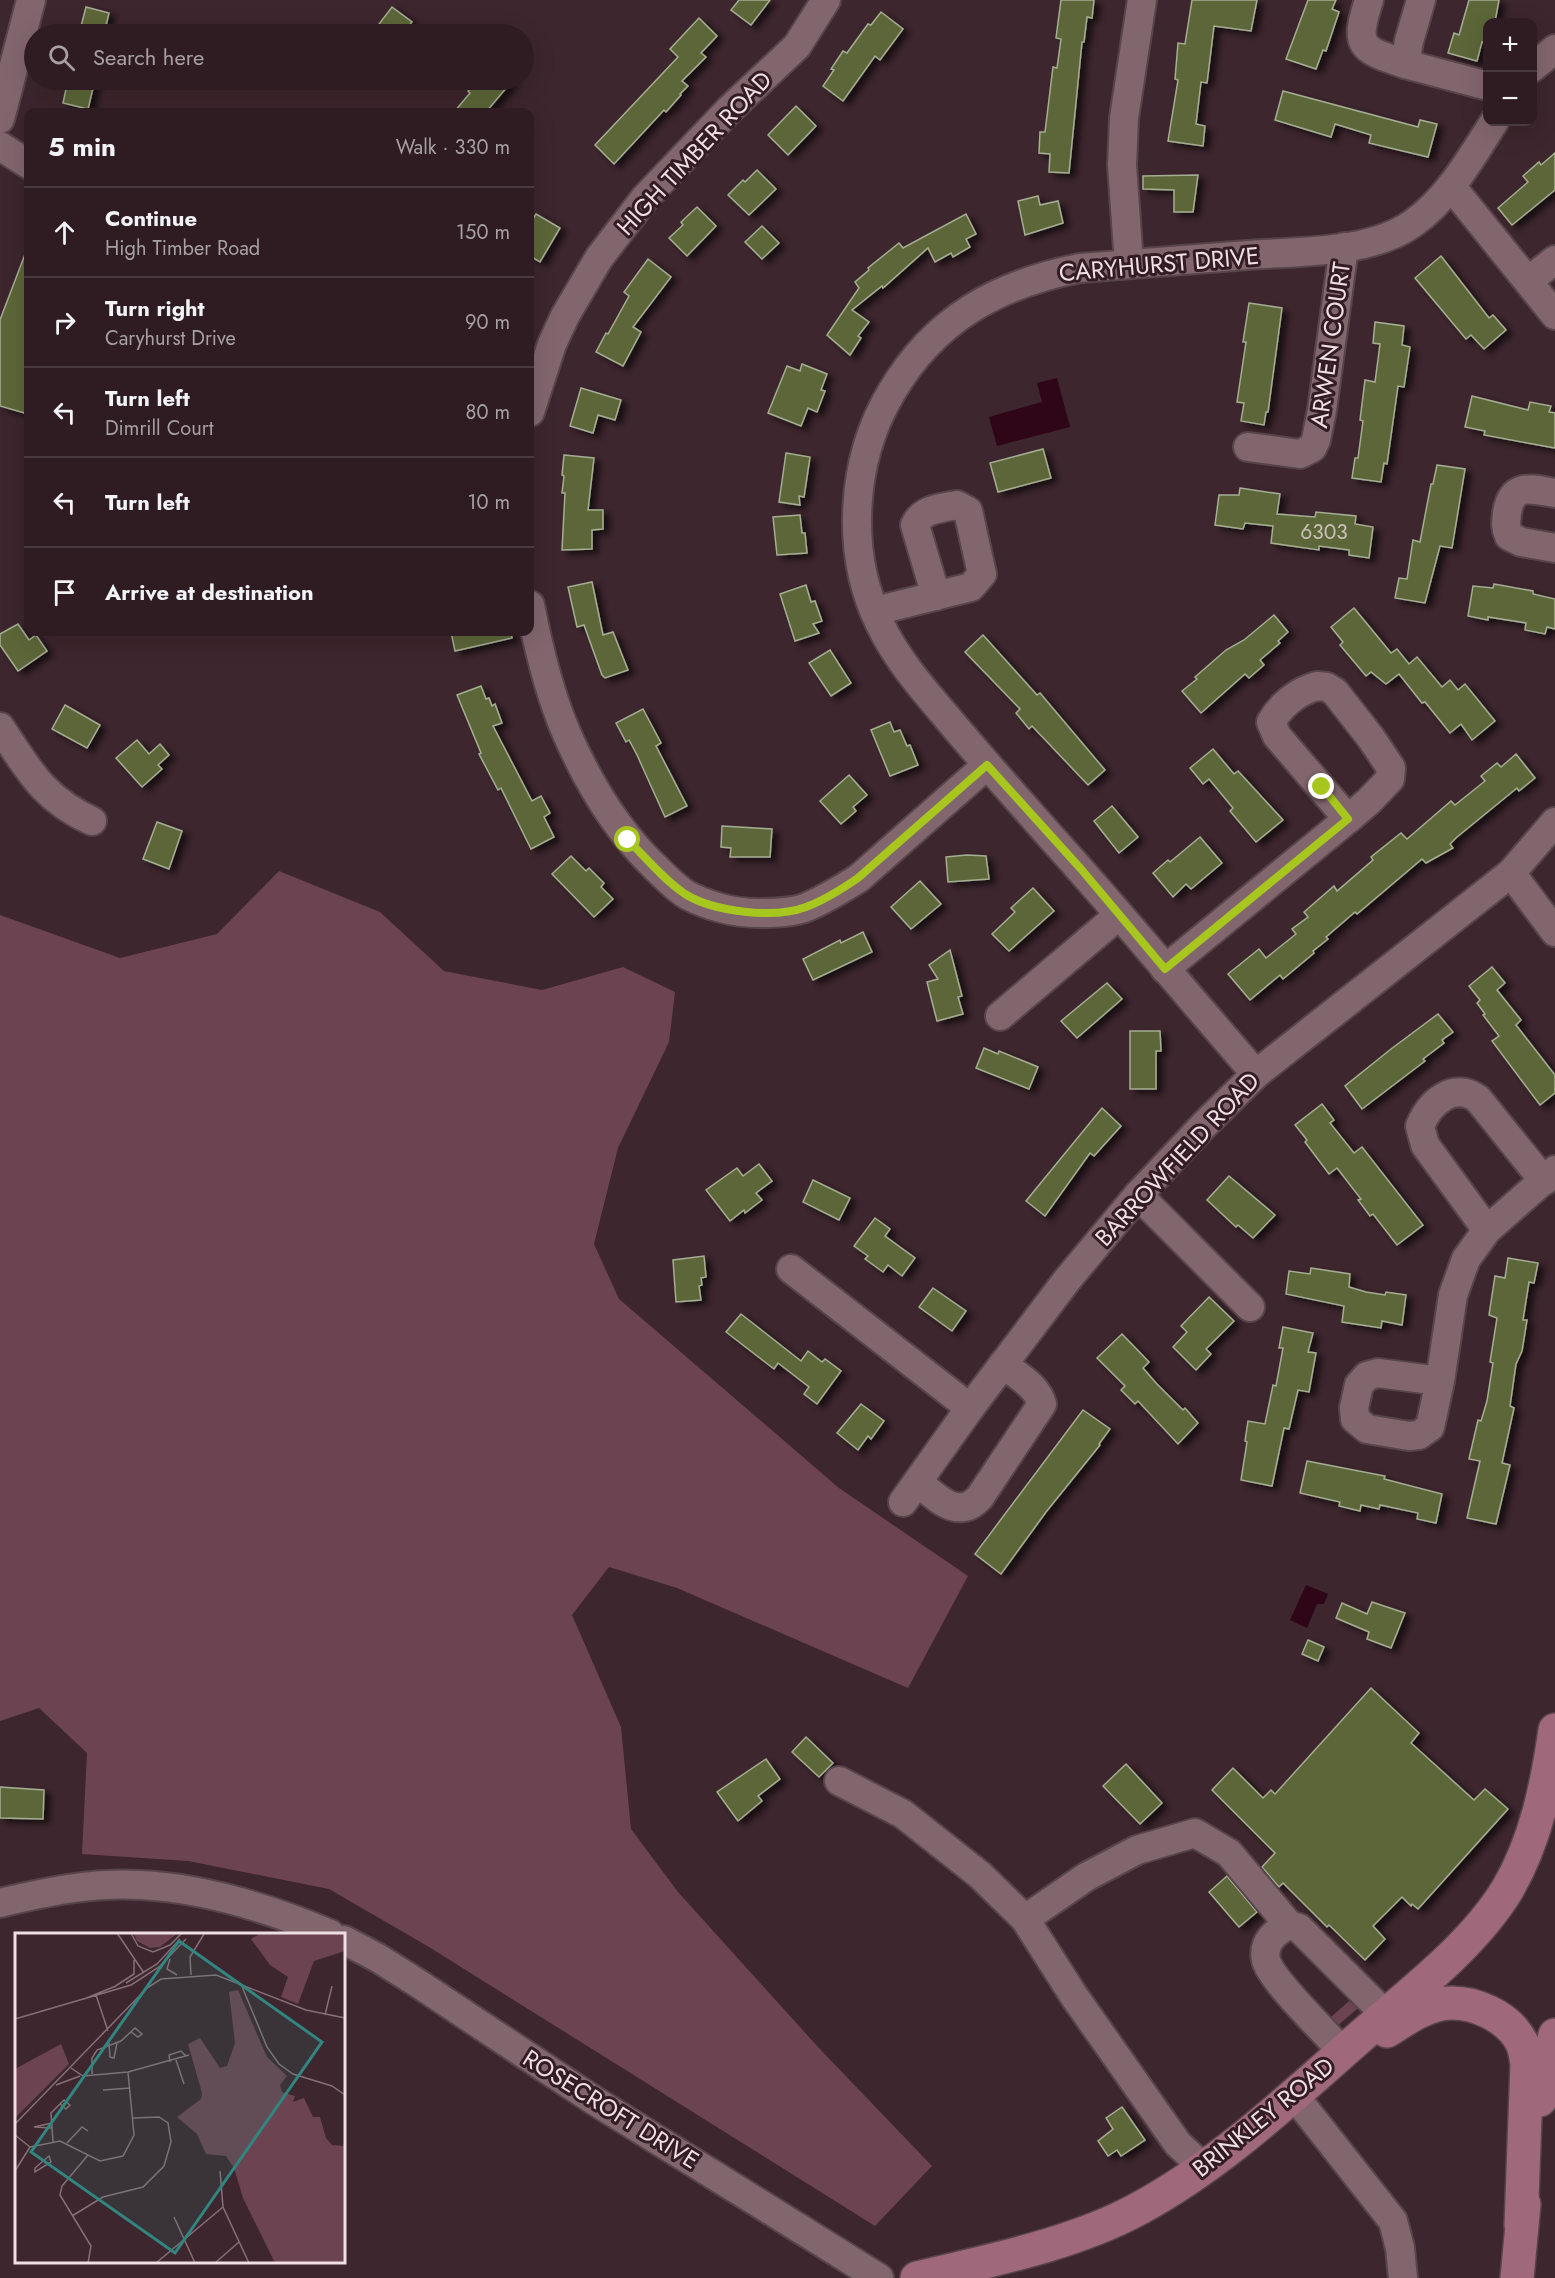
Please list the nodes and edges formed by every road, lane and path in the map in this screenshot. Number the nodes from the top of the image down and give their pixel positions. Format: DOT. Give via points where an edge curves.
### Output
graph roads {
  1 [pos="31,0"];
  2 [pos="826,0"];
  3 [pos="1142,0"];
  4 [pos="1369,0"];
  5 [pos="1421,0"];
  6 [pos="25,24"];
  7 [pos="24,27"];
  8 [pos="1555,49"];
  9 [pos="1405,64"];
  10 [pos="1537,65"];
  11 [pos="1483,85"];
  12 [pos="0,119"];
  13 [pos="1491,126"];
  14 [pos="0,146"];
  15 [pos="24,161"];
  16 [pos="1451,186"];
  17 [pos="1344,247"];
  18 [pos="1555,260"];
  19 [pos="1129,264"];
  20 [pos="1527,281"];
  21 [pos="1555,313"];
  22 [pos="534,400"];
  23 [pos="1248,447"];
  24 [pos="1555,493"];
  25 [pos="1555,548"];
  26 [pos="936,596"];
  27 [pos="875,611"];
  28 [pos="534,622"];
  29 [pos="0,727"];
  30 [pos="987,765"];
  31 [pos="1348,819"];
  32 [pos="92,821"];
  33 [pos="1555,822"];
  34 [pos="1555,840"];
  35 [pos="1520,863"];
  36 [pos="1119,915"];
  37 [pos="1555,932"];
  38 [pos="1165,969"];
  39 [pos="1000,1016"];
  40 [pos="1256,1074"];
  41 [pos="1550,1176"];
  42 [pos="1138,1195"];
  43 [pos="1487,1230"];
  44 [pos="791,1269"];
  45 [pos="1250,1307"];
  46 [pos="1003,1364"];
  47 [pos="1440,1381"];
  48 [pos="970,1408"];
  49 [pos="1555,1730"];
  50 [pos="1551,1779"];
  51 [pos="839,1781"];
  52 [pos="1543,1845"];
  53 [pos="3,1900"];
  54 [pos="1025,1919"];
  55 [pos="1289,1925"];
  56 [pos="325,1933"];
  57 [pos="345,1941"];
  58 [pos="1386,2015"];
  59 [pos="1555,2035"];
  60 [pos="1335,2060"];
  61 [pos="1293,2094"];
  62 [pos="1203,2167"];
  63 [pos="1521,2225"];
  64 [pos="879,2278"];
  65 [pos="917,2278"];
  66 [pos="1403,2278"];
  67 [pos="1517,2278"];
  1 -- 6 [label="street"];
  2 -- 22 [label="street, HIGH TIMBER ROAD" via="797,46 645,198 599,258 552,344"];
  3 -- 19 [label="street" via="1124,118 1122,165"];
  4 -- 9 [label="street" via="1361,39 1369,51"];
  5 -- 9 [label="street"];
  7 -- 12 [label="street"];
  8 -- 10 [label="street"];
  9 -- 11 [label="street"];
  13 -- 16 [label="street, CARYHURST DRIVE"];
  14 -- 15 [label="street"];
  16 -- 17 [label="street, CARYHURST DRIVE" via="1422,216 1400,231 1377,241"];
  16 -- 20 [label="street"];
  17 -- 19 [label="street, CARYHURST DRIVE"];
  17 -- 23 [label="street, ARWEN COURT" via="1316,440 1312,448 1300,454"];
  18 -- 20 [label="street"];
  19 -- 27 [label="street, CARYHURST DRIVE" via="1045,274 1007,288 955,320 931,339 908,366 873,428 857,498 861,560"];
  20 -- 21 [label="street"];
  24 -- 25 [label="street" via="1523,489 1514,493 1505,527 1509,536 1521,543"];
  26 -- 27 [label="street"];
  27 -- 30 [label="street, CARYHURST DRIVE" via="905,666"];
  28 -- 30 [label="street" via="565,730 609,814 628,840 670,882 707,904 767,913 805,908 842,890"];
  29 -- 32 [label="street" via="39,784 61,804"];
  30 -- 36 [label="street, CARYHURST DRIVE"];
  31 -- 31 [label="street" via="1390,779 1391,768 1335,692 1317,686 1306,689 1277,711 1271,722 1277,736"];
  31 -- 38 [label="street"];
  33 -- 35 [label="street, BARROWFIELD ROAD"];
  34 -- 35 [label="street, BARROWFIELD ROAD"];
  35 -- 37 [label="street"];
  35 -- 40 [label="street, BARROWFIELD ROAD"];
  36 -- 38 [label="street, CARYHURST DRIVE"];
  36 -- 39 [label="street"];
  38 -- 40 [label="street, CARYHURST DRIVE"];
  40 -- 42 [label="street, BARROWFIELD ROAD"];
  41 -- 43 [label="street"];
  41 -- 43 [label="street" via="1470,1092 1455,1091 1429,1107 1420,1126 1425,1145"];
  42 -- 45 [label="street"];
  42 -- 46 [label="street, BARROWFIELD ROAD"];
  43 -- 47 [label="street" via="1471,1252 1453,1295"];
  44 -- 48 [label="street"];
  46 -- 48 [label="street, BARROWFIELD ROAD"];
  46 -- 48 [label="street, BARROWFIELD ROAD" via="1030,1385 1042,1404 980,1497 973,1505 955,1508 935,1496 910,1492"];
  47 -- 47 [label="street" via="1378,1372 1366,1376 1359,1385 1355,1419 1366,1429 1419,1435 1431,1424"];
  49 -- 50 [label="main road, BRINKLEY ROAD"];
  50 -- 52 [label="main road, BRINKLEY ROAD"];
  51 -- 54 [label="street" via="903,1814 980,1875"];
  52 -- 58 [label="main road, BRINKLEY ROAD" via="1483,1922"];
  53 -- 56 [label="street" via="64,1890 142,1885 206,1894 261,1908"];
  54 -- 55 [label="street" via="1086,1877 1137,1850 1194,1833 1228,1853"];
  54 -- 62 [label="street" via="1178,2144"];
  55 -- 58 [label="street" via="1299,1928"];
  55 -- 60 [label="street" via="1276,1931 1266,1946 1266,1960"];
  57 -- 64 [label="street, ROSECROFT DRIVE"];
  58 -- 60 [label="main road, BRINKLEY ROAD"];
  59 -- 63 [label="main road" via="1535,2123"];
  60 -- 61 [label="main road, BRINKLEY ROAD"];
  60 -- 63 [label="main road" via="1439,2004 1480,2008 1513,2031 1523,2046 1527,2064"];
  61 -- 62 [label="main road, BRINKLEY ROAD"];
  61 -- 66 [label="street" via="1393,2220"];
  62 -- 65 [label="main road, BRINKLEY ROAD" via="1138,2210 1104,2225 1047,2245"];
  63 -- 67 [label="main road"];
}
